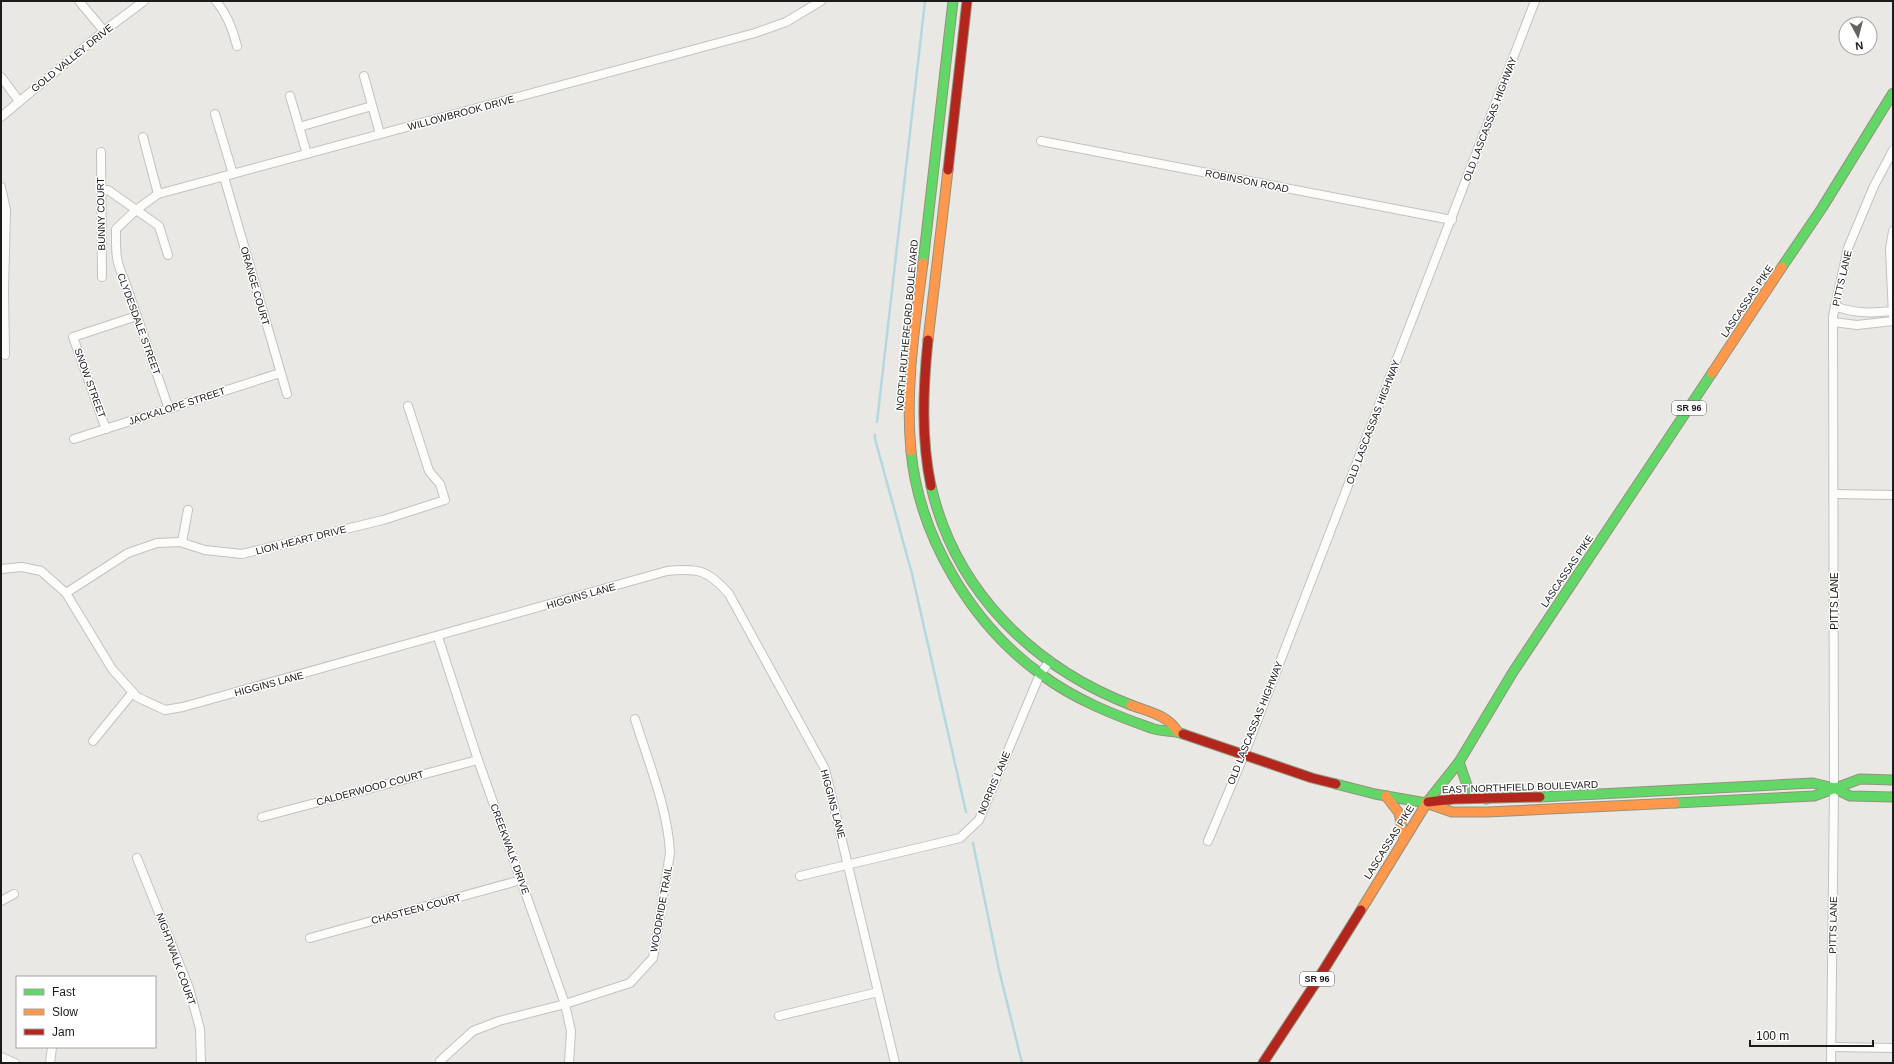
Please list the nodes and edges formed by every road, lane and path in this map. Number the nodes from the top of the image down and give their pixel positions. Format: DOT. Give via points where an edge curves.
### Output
graph roads {
  1 [pos="79,1"];
  2 [pos="144,1"];
  3 [pos="216,1"];
  4 [pos="821,1"];
  5 [pos="953,1"];
  6 [pos="967,1"];
  7 [pos="1535,1"];
  8 [pos="104,31"];
  9 [pos="237,46"];
  10 [pos="364,76"];
  11 [pos="1,77"];
  12 [pos="1893,93"];
  13 [pos="290,96"];
  14 [pos="19,101"];
  15 [pos="372,106"];
  16 [pos="215,114"];
  17 [pos="1,117"];
  18 [pos="299,127"];
  19 [pos="380,134"];
  20 [pos="143,136"];
  21 [pos="1041,142"];
  22 [pos="1893,150"];
  23 [pos="101,152"];
  24 [pos="307,154"];
  25 [pos="233,174"];
  26 [pos="224,178"];
  27 [pos="1,187"];
  28 [pos="101,190"];
  29 [pos="158,194"];
  30 [pos="136,210"];
  31 [pos="1452,220"];
  32 [pos="1893,231"];
  33 [pos="116,239"];
  34 [pos="168,255"];
  35 [pos="102,277"];
  36 [pos="2,291"];
  37 [pos="1835,306"];
  38 [pos="1892,311"];
  39 [pos="137,316"];
  40 [pos="1893,316"];
  41 [pos="1893,321"];
  42 [pos="1833,322"];
  43 [pos="5,355"];
  44 [pos="280,373"];
  45 [pos="287,394"];
  46 [pos="408,406"];
  47 [pos="169,409"];
  48 [pos="106,429"];
  49 [pos="74,439"];
  50 [pos="1834,494"];
  51 [pos="1893,494"];
  52 [pos="188,510"];
  53 [pos="182,542"];
  54 [pos="1,569"];
  55 [pos="66,593"];
  56 [pos="438,637"];
  57 [pos="1050,661"];
  58 [pos="1040,674"];
  59 [pos="132,692"];
  60 [pos="635,719"];
  61 [pos="1178,732"];
  62 [pos="93,741"];
  63 [pos="1244,755"];
  64 [pos="478,760"];
  65 [pos="1459,762"];
  66 [pos="1893,780"];
  67 [pos="1834,788"];
  68 [pos="1705,789"];
  69 [pos="1386,796"];
  70 [pos="1893,797"];
  71 [pos="1486,800"];
  72 [pos="1705,802"];
  73 [pos="1426,803"];
  74 [pos="262,817"];
  75 [pos="1404,838"];
  76 [pos="1208,841"];
  77 [pos="137,858"];
  78 [pos="849,865"];
  79 [pos="800,876"];
  80 [pos="521,880"];
  81 [pos="14,894"];
  82 [pos="1,901"];
  83 [pos="310,938"];
  84 [pos="878,992"];
  85 [pos="565,1004"];
  86 [pos="779,1016"];
  87 [pos="1831,1047"];
  88 [pos="52,1048"];
  89 [pos="1893,1048"];
  90 [pos="1,1057"];
  91 [pos="440,1061"];
  92 [pos="15,1063"];
  93 [pos="50,1063"];
  94 [pos="200,1063"];
  95 [pos="569,1063"];
  96 [pos="895,1063"];
  97 [pos="1263,1063"];
  98 [pos="1831,1063"];
  1 -- 8 [label="street"];
  2 -- 8 [label="street, GOLD VALLEY DRIVE"];
  3 -- 9 [label="street" via="222,8"];
  4 -- 19 [label="street, WILLOWBROOK DRIVE" via="786,22 755,33"];
  5 -- 58 [label="main road, NORTH RUTHERFORD BOULEVARD" via="911,380 909,427 913,465 923,508 940,551 960,590 986,625"];
  6 -- 57 [label="main road, NORTH RUTHERFORD BOULEVARD" via="924,378 927,465 951,543 970,577 989,606 1016,635"];
  7 -- 31 [label="street, OLD LASCASSAS HIGHWAY"];
  8 -- 14 [label="street, GOLD VALLEY DRIVE"];
  10 -- 15 [label="street"];
  11 -- 14 [label="street"];
  12 -- 65 [label="main road, LASCASSAS PIKE / SR 96" via="1822,208 1513,672"];
  13 -- 18 [label="street"];
  14 -- 17 [label="street, GOLD VALLEY DRIVE"];
  15 -- 18 [label="street"];
  15 -- 19 [label="street"];
  16 -- 25 [label="street"];
  18 -- 24 [label="street"];
  19 -- 24 [label="street, WILLOWBROOK DRIVE"];
  20 -- 29 [label="street"];
  21 -- 31 [label="street, ROBINSON ROAD"];
  22 -- 37 [label="street, PITTS LANE" via="1874,186 1848,248"];
  23 -- 28 [label="street, BUNNY COURT"];
  24 -- 25 [label="street, WILLOWBROOK DRIVE"];
  25 -- 26 [label="street, WILLOWBROOK DRIVE"];
  26 -- 29 [label="street, WILLOWBROOK DRIVE"];
  26 -- 44 [label="street, ORANGE COURT"];
  27 -- 36 [label="street" via="6,210"];
  28 -- 30 [label="street" via="108,190"];
  28 -- 35 [label="street, BUNNY COURT"];
  29 -- 30 [label="street, WILLOWBROOK DRIVE"];
  30 -- 33 [label="street, WILLOWBROOK DRIVE" via="116,229"];
  30 -- 34 [label="street" via="159,226"];
  31 -- 63 [label="street, OLD LASCASSAS HIGHWAY"];
  32 -- 38 [label="street" via="1890,249"];
  33 -- 39 [label="street, CLYDESDALE STREET" via="117,264"];
  36 -- 43 [label="street"];
  37 -- 38 [label="street" via="1846,311 1866,313"];
  37 -- 42 [label="street, PITTS LANE"];
  38 -- 40 [label="street"];
  39 -- 47 [label="street, CLYDESDALE STREET"];
  39 -- 48 [label="street, SNOW STREET" via="73,337"];
  41 -- 42 [label="street" via="1857,325"];
  42 -- 50 [label="street, PITTS LANE"];
  44 -- 45 [label="street, ORANGE COURT"];
  44 -- 47 [label="street, JACKALOPE STREET"];
  46 -- 53 [label="street, LION HEART DRIVE" via="429,471 440,484 445,500 383,520 242,554 205,550"];
  47 -- 48 [label="street, JACKALOPE STREET"];
  48 -- 49 [label="street, JACKALOPE STREET"];
  50 -- 51 [label="street"];
  50 -- 67 [label="street, PITTS LANE"];
  52 -- 53 [label="street"];
  53 -- 55 [label="street, LION HEART DRIVE" via="157,543 128,553"];
  54 -- 55 [label="street, HIGGINS LANE" via="22,567 41,571"];
  55 -- 59 [label="street, HIGGINS LANE" via="112,669"];
  56 -- 59 [label="street, HIGGINS LANE" via="183,707 165,710"];
  56 -- 64 [label="street, CREEKWALK DRIVE"];
  56 -- 78 [label="street, HIGGINS LANE" via="667,571 691,569 716,579 729,594 825,769"];
  57 -- 58 [label="street, NORRIS LANE"];
  57 -- 61 [label="main road, NORTH RUTHERFORD BOULEVARD" via="1082,683 1171,721"];
  58 -- 61 [label="main road, NORTH RUTHERFORD BOULEVARD" via="1088,703 1160,731"];
  58 -- 78 [label="street, NORRIS LANE" via="979,820 960,838"];
  59 -- 62 [label="street"];
  60 -- 85 [label="street, WOODRIDE TRAIL" via="670,841 653,958 630,983"];
  61 -- 63 [label="main road, NORTH RUTHERFORD BOULEVARD"];
  63 -- 69 [label="main road, NORTH RUTHERFORD BOULEVARD" via="1312,778"];
  63 -- 76 [label="street, OLD LASCASSAS HIGHWAY"];
  64 -- 74 [label="street, CALDERWOOD COURT"];
  64 -- 80 [label="street, CREEKWALK DRIVE"];
  65 -- 71 [label="main road" via="1469,791"];
  65 -- 73 [label="main road, LASCASSAS PIKE / SR 96"];
  66 -- 67 [label="main road, EAST NORTHFIELD BOULEVARD" via="1860,779"];
  67 -- 68 [label="main road, EAST NORTHFIELD BOULEVARD" via="1813,783"];
  67 -- 70 [label="main road, EAST NORTHFIELD BOULEVARD" via="1850,796"];
  67 -- 72 [label="main road, EAST NORTHFIELD BOULEVARD" via="1814,796"];
  67 -- 87 [label="street, PITTS LANE"];
  68 -- 71 [label="main road, EAST NORTHFIELD BOULEVARD"];
  68 -- 72 [label="main road"];
  69 -- 73 [label="main road, NORTH RUTHERFORD BOULEVARD"];
  69 -- 75 [label="main road" via="1399,813"];
  71 -- 73 [label="main road, EAST NORTHFIELD BOULEVARD" via="1454,799"];
  72 -- 73 [label="main road, EAST NORTHFIELD BOULEVARD" via="1487,812 1452,812"];
  73 -- 75 [label="main road, LASCASSAS PIKE / SR 96"];
  75 -- 97 [label="main road, LASCASSAS PIKE / SR 96"];
  77 -- 94 [label="street, NIGHTWALK COURT" via="189,988 200,1029"];
  78 -- 79 [label="street, NORRIS LANE"];
  78 -- 84 [label="street, HIGGINS LANE"];
  80 -- 83 [label="street, CHASTEEN COURT"];
  80 -- 85 [label="street, CREEKWALK DRIVE"];
  81 -- 82 [label="street"];
  84 -- 86 [label="street"];
  84 -- 96 [label="street, HIGGINS LANE"];
  85 -- 91 [label="street, WOODRIDE TRAIL" via="499,1021 473,1031"];
  85 -- 95 [label="street, CREEKWALK DRIVE" via="570,1031"];
  87 -- 89 [label="street"];
  87 -- 98 [label="street, PITTS LANE"];
  88 -- 93 [label="street"];
  90 -- 92 [label="street"];
}
